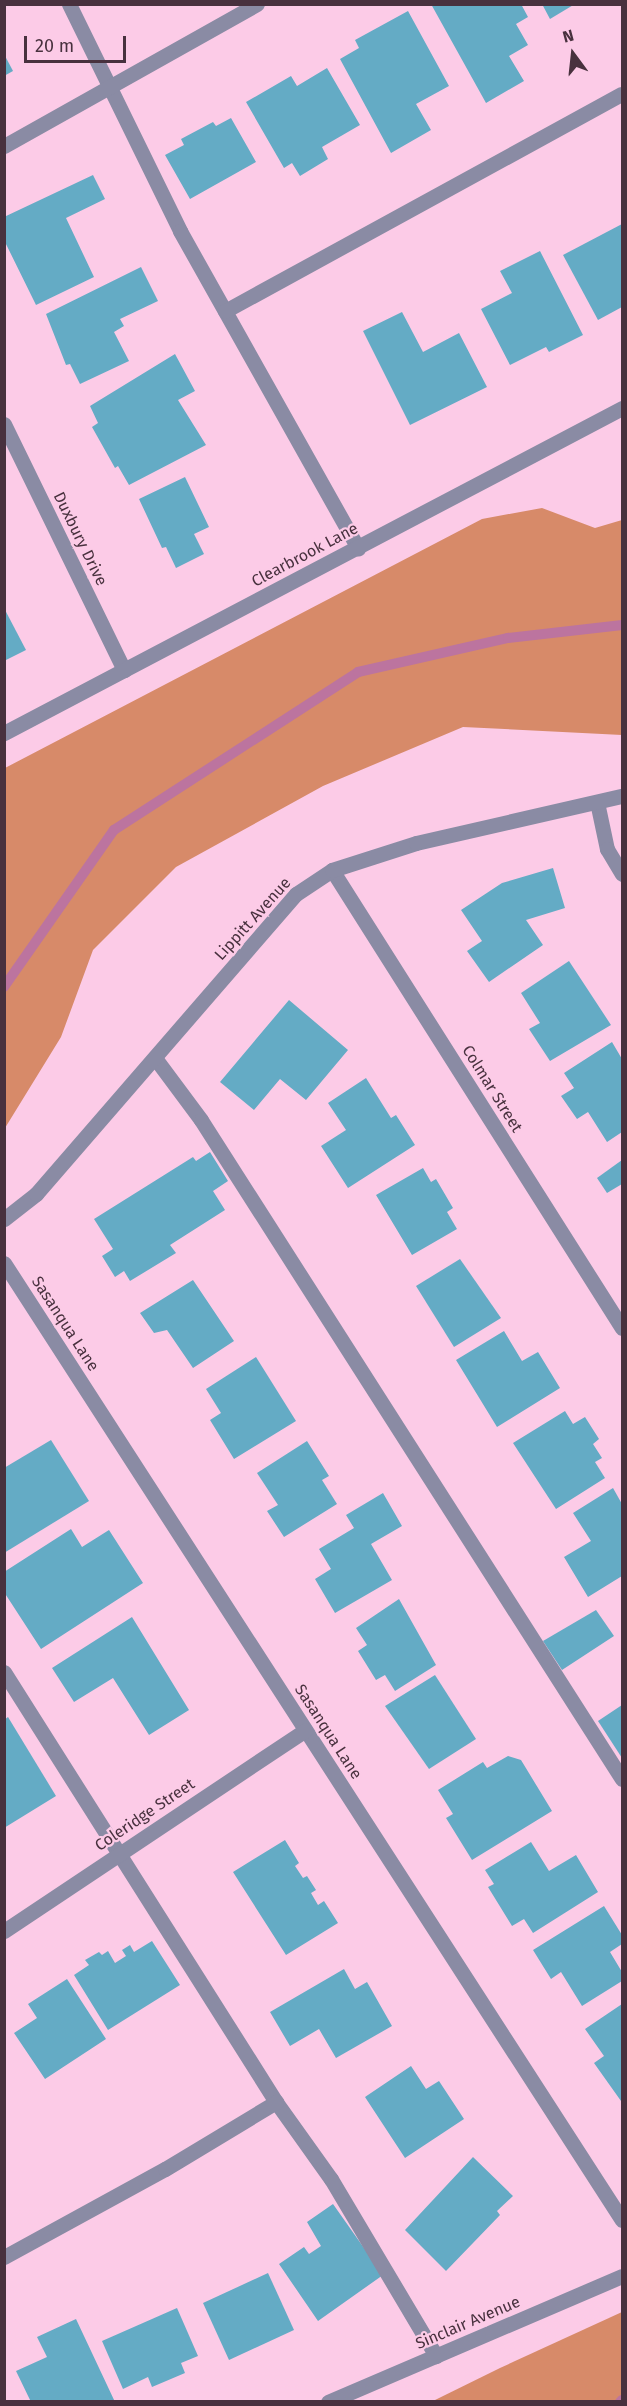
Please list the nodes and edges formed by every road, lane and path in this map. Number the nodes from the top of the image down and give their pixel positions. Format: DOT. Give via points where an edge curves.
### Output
graph roads {
  1 [pos="69,4"];
  2 [pos="256,4"];
  3 [pos="107,89"];
  4 [pos="622,94"];
  5 [pos="4,146"];
  6 [pos="225,311"];
  7 [pos="622,408"];
  8 [pos="4,424"];
  9 [pos="358,548"];
  10 [pos="124,670"];
  11 [pos="4,734"];
  12 [pos="622,796"];
  13 [pos="597,802"];
  14 [pos="332,870"];
  15 [pos="622,874"];
  16 [pos="155,1058"];
  17 [pos="4,1219"];
  18 [pos="4,1263"];
  19 [pos="622,1328"];
  20 [pos="4,1672"];
  21 [pos="306,1730"];
  22 [pos="622,1779"];
  23 [pos="118,1855"];
  24 [pos="4,1931"];
  25 [pos="276,2102"];
  26 [pos="622,2220"];
  27 [pos="4,2257"];
  28 [pos="622,2276"];
  29 [pos="436,2356"];
  30 [pos="328,2402"];
  1 -- 3 [label="street"];
  2 -- 3 [label="street"];
  3 -- 5 [label="street"];
  3 -- 6 [label="street"];
  4 -- 6 [label="street"];
  6 -- 9 [label="street"];
  7 -- 9 [label="street, Clearbrook Lane"];
  8 -- 10 [label="street, Duxbury Drive"];
  9 -- 10 [label="street, Clearbrook Lane"];
  10 -- 11 [label="street, Clearbrook Lane"];
  12 -- 13 [label="street, Lippitt Avenue"];
  13 -- 14 [label="street, Lippitt Avenue" via="416,843"];
  13 -- 15 [label="street" via="606,849"];
  14 -- 16 [label="street, Lippitt Avenue" via="296,894"];
  14 -- 19 [label="street, Colmar Street"];
  16 -- 17 [label="street, Lippitt Avenue" via="36,1194"];
  16 -- 22 [label="street" via="207,1130"];
  18 -- 21 [label="street, Sasanqua Lane"];
  20 -- 23 [label="street"];
  21 -- 23 [label="street, Coleridge Street"];
  21 -- 26 [label="street, Sasanqua Lane"];
  23 -- 24 [label="street, Coleridge Street"];
  23 -- 25 [label="street"];
  25 -- 27 [label="street" via="165,2169"];
  25 -- 29 [label="street" via="331,2179"];
  28 -- 29 [label="street, Sinclair Avenue"];
  29 -- 30 [label="street, Sinclair Avenue"];
}
